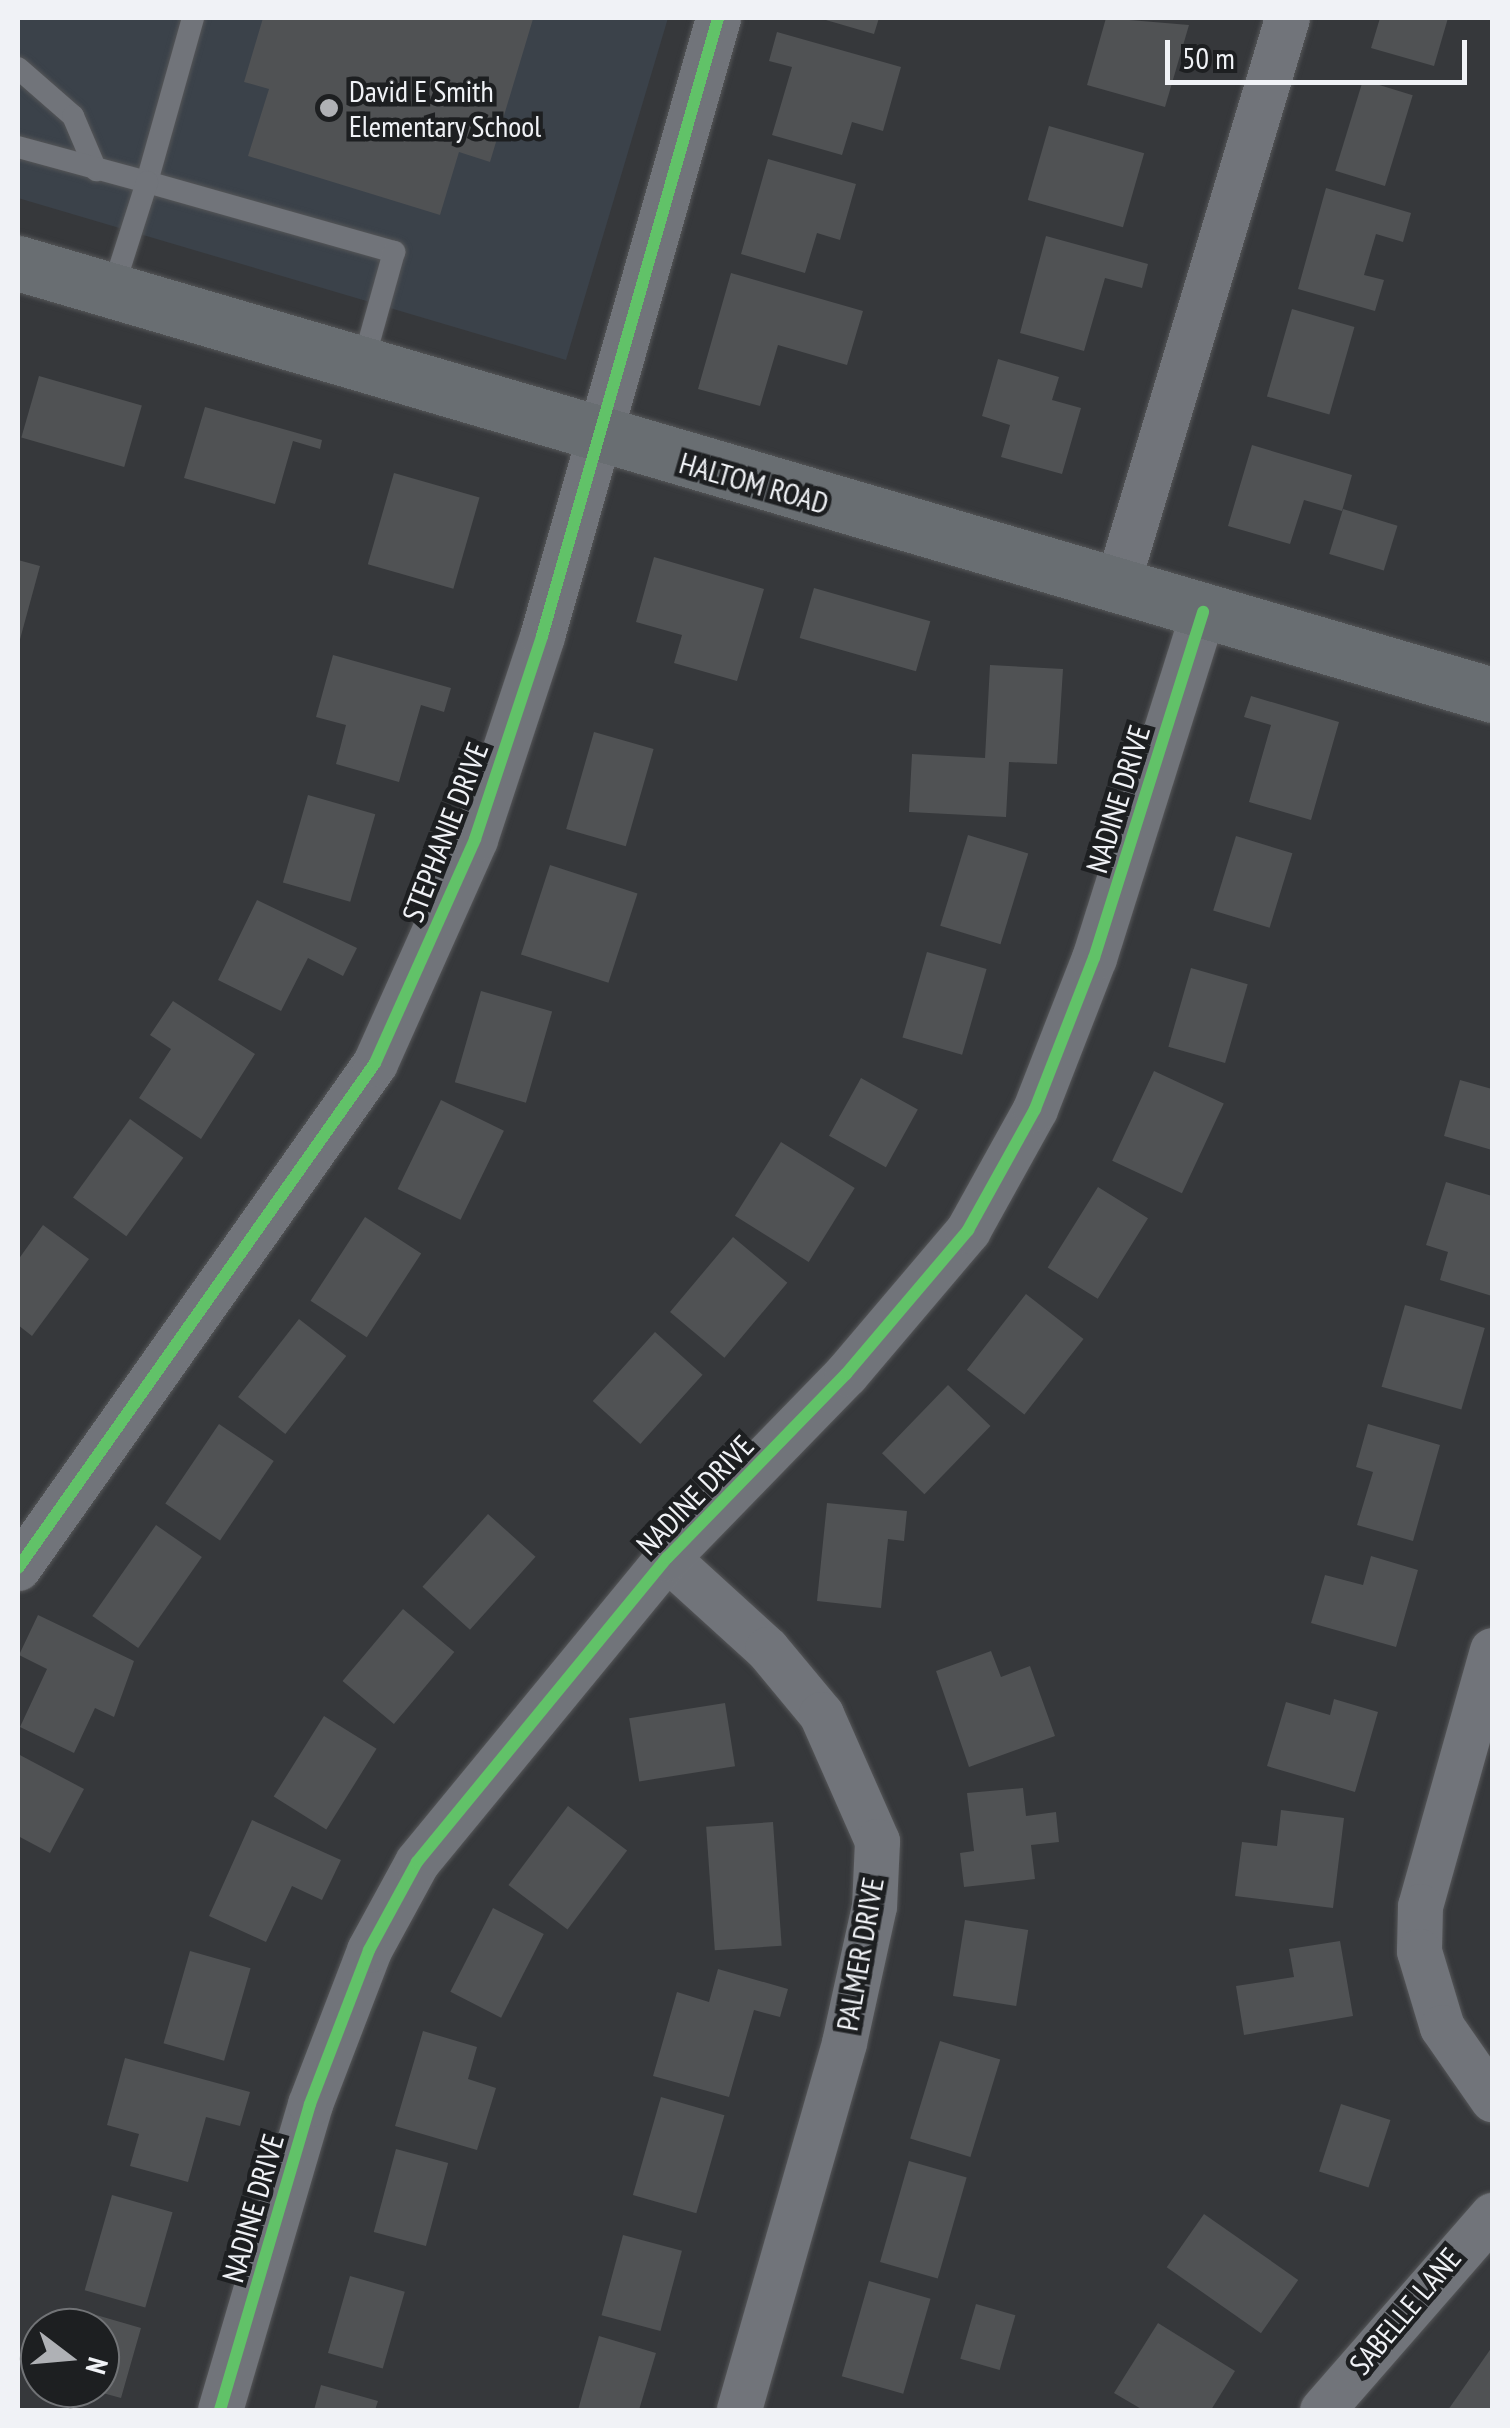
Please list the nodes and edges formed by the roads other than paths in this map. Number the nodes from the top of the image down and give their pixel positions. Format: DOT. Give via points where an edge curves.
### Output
graph roads {
  1 [pos="193,18"];
  2 [pos="718,18"];
  3 [pos="1287,18"];
  4 [pos="18,68"];
  5 [pos="18,147"];
  6 [pos="96,170"];
  7 [pos="146,182"];
  8 [pos="18,264"];
  9 [pos="112,292"];
  10 [pos="362,366"];
  11 [pos="599,438"];
  12 [pos="1116,588"];
  13 [pos="1203,612"];
  14 [pos="1492,696"];
  15 [pos="667,1558"];
  16 [pos="18,1568"];
  17 [pos="1492,1650"];
  18 [pos="1492,2099"];
  19 [pos="1492,2215"];
  20 [pos="220,2410"];
  21 [pos="739,2410"];
  22 [pos="1322,2410"];
  1 -- 7 [label="lane"];
  2 -- 11 [label="street, STEPHANIE DRIVE"];
  3 -- 12 [label="street"];
  4 -- 6 [label="lane" via="73,116"];
  5 -- 6 [label="lane"];
  6 -- 7 [label="lane"];
  7 -- 9 [label="lane"];
  7 -- 10 [label="lane" via="394,252"];
  8 -- 9 [label="main road, HALTOM ROAD"];
  9 -- 10 [label="main road, HALTOM ROAD"];
  10 -- 11 [label="main road, HALTOM ROAD"];
  11 -- 12 [label="main road, HALTOM ROAD"];
  11 -- 16 [label="street, STEPHANIE DRIVE" via="475,840 375,1063 286,1201 192,1316"];
  12 -- 13 [label="main road, HALTOM ROAD"];
  13 -- 14 [label="main road, HALTOM ROAD"];
  13 -- 15 [label="street, NADINE DRIVE" via="1094,958 1035,1108 968,1230 846,1374"];
  15 -- 20 [label="street, NADINE DRIVE" via="479,1777 368,1950 310,2104"];
  15 -- 21 [label="street, PALMER DRIVE" via="767,1649 821,1714 877,1841 874,1906 844,2043"];
  17 -- 18 [label="street" via="1420,1906 1419,1952 1442,2027"];
  19 -- 22 [label="street, SABELLE LANE"];
}
